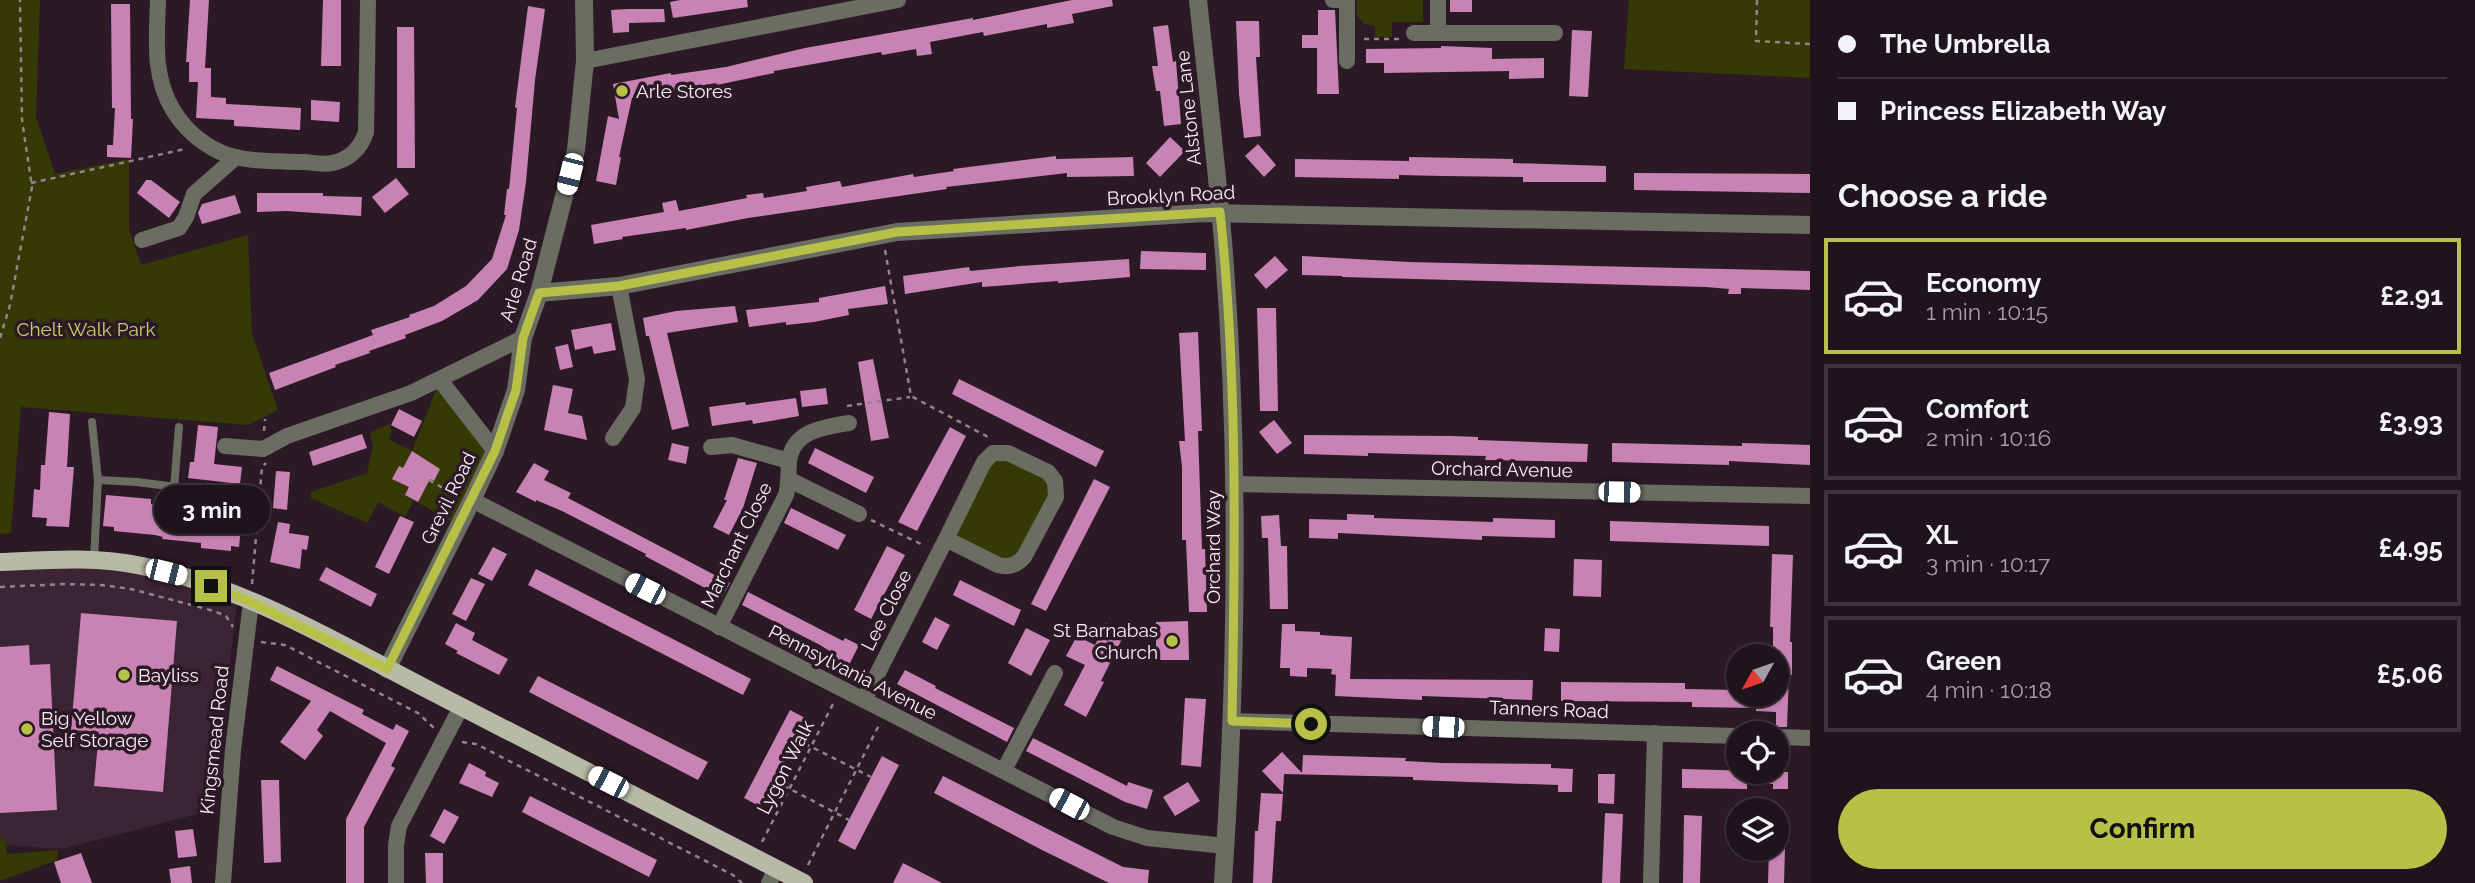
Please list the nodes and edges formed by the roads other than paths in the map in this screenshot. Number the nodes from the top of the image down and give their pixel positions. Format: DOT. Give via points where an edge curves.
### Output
graph roads {
  1 [pos="158,0"];
  2 [pos="368,0"];
  3 [pos="584,0"];
  4 [pos="898,0"];
  5 [pos="1198,0"];
  6 [pos="1333,0"];
  7 [pos="1438,0"];
  8 [pos="1414,33"];
  9 [pos="1438,33"];
  10 [pos="1555,33"];
  11 [pos="585,61"];
  12 [pos="1348,61"];
  13 [pos="236,157"];
  14 [pos="1220,212"];
  15 [pos="1810,225"];
  16 [pos="142,240"];
  17 [pos="619,286"];
  18 [pos="539,293"];
  19 [pos="523,338"];
  20 [pos="440,380"];
  21 [pos="92,422"];
  22 [pos="849,423"];
  23 [pos="179,427"];
  24 [pos="613,438"];
  25 [pos="225,446"];
  26 [pos="711,447"];
  27 [pos="495,451"];
  28 [pos="789,461"];
  29 [pos="98,480"];
  30 [pos="790,480"];
  31 [pos="1234,484"];
  32 [pos="174,488"];
  33 [pos="239,495"];
  34 [pos="1810,496"];
  35 [pos="471,502"];
  36 [pos="859,514"];
  37 [pos="942,546"];
  38 [pos="94,559"];
  39 [pos="0,562"];
  40 [pos="251,602"];
  41 [pos="719,627"];
  42 [pos="387,669"];
  43 [pos="1055,673"];
  44 [pos="864,700"];
  45 [pos="461,707"];
  46 [pos="1232,721"];
  47 [pos="1655,733"];
  48 [pos="1726,736"];
  49 [pos="1789,737"];
  50 [pos="1810,738"];
  51 [pos="1004,771"];
  52 [pos="1226,846"];
  53 [pos="773,876"];
  54 [pos="802,882"];
  55 [pos="223,883"];
  56 [pos="396,883"];
  57 [pos="1223,883"];
  58 [pos="1651,883"];
  1 -- 13 [label="street" via="156,63 162,89 183,123 207,144"];
  2 -- 13 [label="street" via="366,132 360,146 331,163"];
  3 -- 11 [label="street, Arle Road"];
  4 -- 11 [label="street"];
  5 -- 14 [label="street, Alstone Lane"];
  6 -- 12 [label="street" via="1348,0"];
  7 -- 9 [label="street"];
  8 -- 9 [label="street"];
  9 -- 10 [label="street"];
  11 -- 18 [label="street, Arle Road" via="576,150"];
  13 -- 16 [label="street" via="194,194 179,228"];
  14 -- 15 [label="street, Brooklyn Road"];
  14 -- 17 [label="street, Brooklyn Road" via="897,232"];
  14 -- 31 [label="street, Orchard Way"];
  17 -- 18 [label="street, Brooklyn Road"];
  17 -- 24 [label="street" via="637,379 633,408"];
  18 -- 19 [label="street, Arle Road"];
  19 -- 20 [label="street, Arle Road"];
  19 -- 27 [label="street, Grevil Road" via="516,390"];
  20 -- 25 [label="street, Arle Road" via="270,446 255,450"];
  20 -- 27 [label="street"];
  21 -- 29 [label="lane"];
  22 -- 28 [label="street" via="810,431 794,447"];
  23 -- 32 [label="lane"];
  26 -- 28 [label="street, Marchant Close" via="732,445"];
  27 -- 35 [label="street, Grevil Road"];
  28 -- 30 [label="street, Marchant Close"];
  29 -- 32 [label="lane"];
  29 -- 38 [label="lane"];
  30 -- 36 [label="street, Marchant Close"];
  30 -- 41 [label="street, Marchant Close"];
  31 -- 34 [label="street, Orchard Avenue"];
  31 -- 46 [label="street, Orchard Way"];
  32 -- 33 [label="lane"];
  35 -- 41 [label="street, Pennsylvania Avenue"];
  35 -- 42 [label="street, Grevil Road"];
  37 -- 37 [label="street, Lee Close" via="1003,566 1016,564 1056,497 1057,487 1048,472 1008,453 989,455"];
  37 -- 44 [label="street, Lee Close"];
  38 -- 39 [label="main road"];
  38 -- 40 [label="main road" via="190,578"];
  40 -- 42 [label="main road"];
  40 -- 55 [label="street, Kingsmead Road"];
  41 -- 44 [label="street, Pennsylvania Avenue"];
  42 -- 45 [label="main road"];
  43 -- 51 [label="street"];
  44 -- 51 [label="street, Pennsylvania Avenue"];
  45 -- 53 [label="main road" via="754,858"];
  45 -- 56 [label="street" via="399,826"];
  46 -- 47 [label="street, Tanners Road"];
  46 -- 52 [label="street, Orchard Way"];
  47 -- 48 [label="street, Tanners Road"];
  47 -- 58 [label="street"];
  49 -- 50 [label="street"];
  51 -- 52 [label="street, Pennsylvania Avenue" via="1124,832"];
  52 -- 57 [label="street, Orchard Way"];
  53 -- 54 [label="main road"];
}
